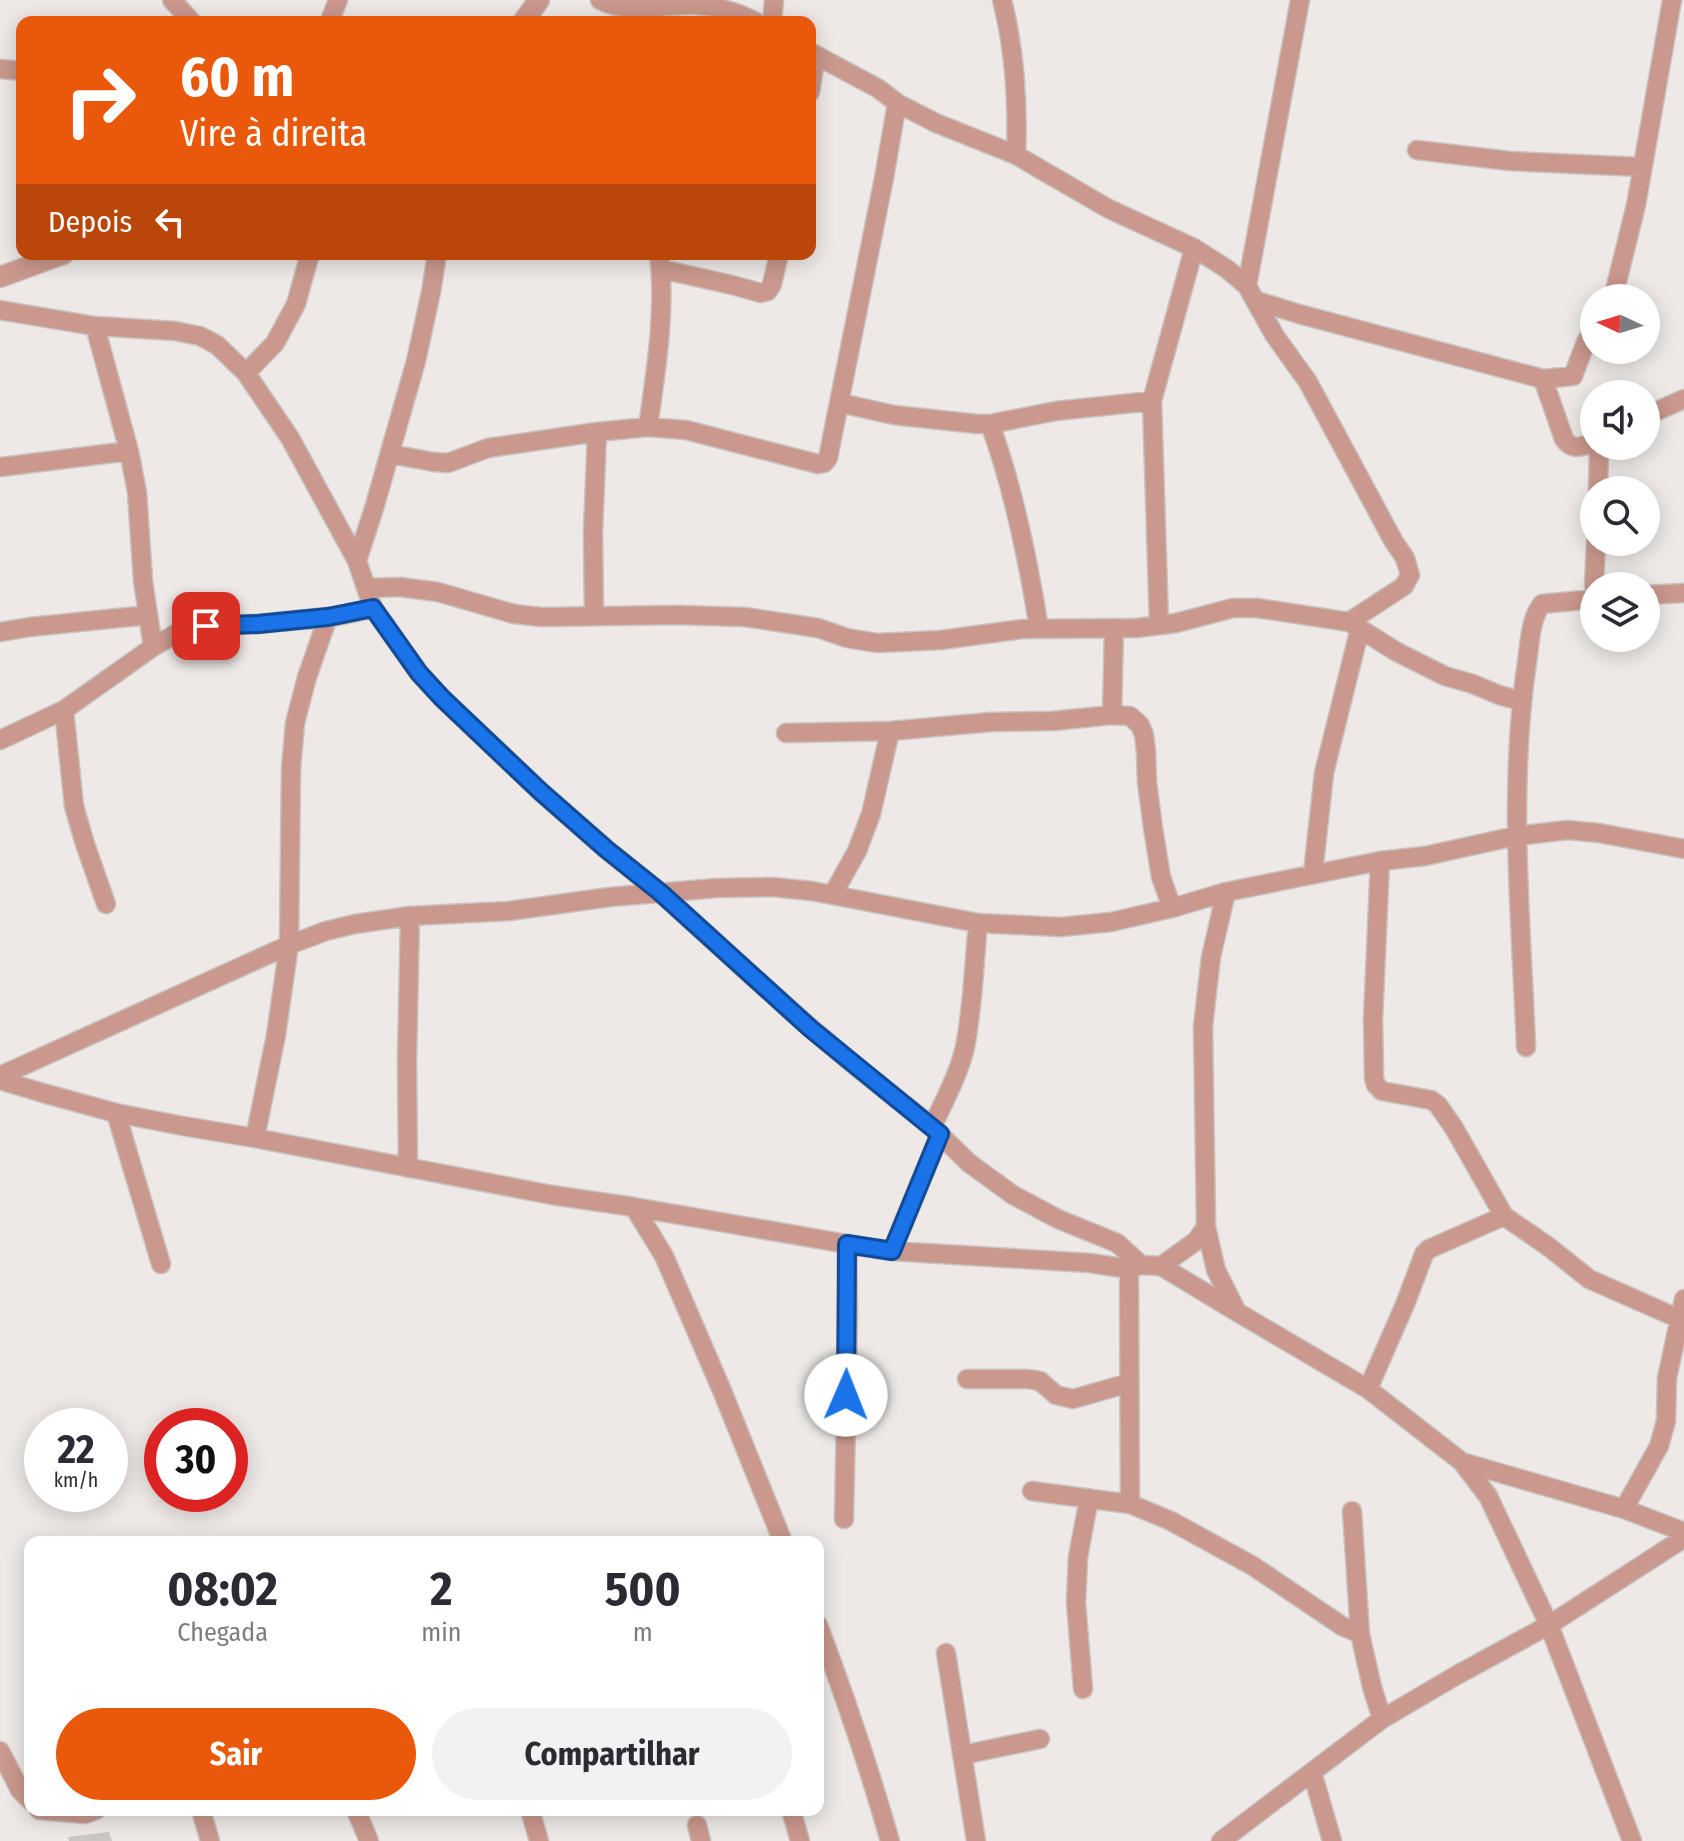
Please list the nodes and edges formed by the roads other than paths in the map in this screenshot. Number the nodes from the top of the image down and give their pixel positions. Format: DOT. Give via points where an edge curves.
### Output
graph roads {
  1 [pos="172,0"];
  2 [pos="600,0"];
  3 [pos="1002,0"];
  4 [pos="1300,0"];
  5 [pos="1672,0"];
  6 [pos="650,14"];
  7 [pos="187,16"];
  8 [pos="745,16"];
  9 [pos="816,55"];
  10 [pos="897,103"];
  11 [pos="1417,150"];
  12 [pos="1016,155"];
  13 [pos="1642,167"];
  14 [pos="1194,248"];
  15 [pos="47,260"];
  16 [pos="308,260"];
  17 [pos="436,260"];
  18 [pos="778,260"];
  19 [pos="660,262"];
  20 [pos="0,277"];
  21 [pos="1616,284"];
  22 [pos="1252,294"];
  23 [pos="0,310"];
  24 [pos="95,326"];
  25 [pos="1580,358"];
  26 [pos="246,373"];
  27 [pos="1543,379"];
  28 [pos="1684,399"];
  29 [pos="1152,401"];
  30 [pos="840,403"];
  31 [pos="1660,410"];
  32 [pos="990,424"];
  33 [pos="648,427"];
  34 [pos="597,432"];
  35 [pos="1580,447"];
  36 [pos="129,451"];
  37 [pos="390,454"];
  38 [pos="0,467"];
  39 [pos="357,561"];
  40 [pos="367,588"];
  41 [pos="1684,593"];
  42 [pos="1660,594"];
  43 [pos="1580,600"];
  44 [pos="373,608"];
  45 [pos="148,615"];
  46 [pos="594,616"];
  47 [pos="328,617"];
  48 [pos="1159,625"];
  49 [pos="1354,625"];
  50 [pos="1114,628"];
  51 [pos="1039,629"];
  52 [pos="0,632"];
  53 [pos="153,647"];
  54 [pos="1521,701"];
  55 [pos="64,710"];
  56 [pos="1112,715"];
  57 [pos="890,731"];
  58 [pos="786,733"];
  59 [pos="0,740"];
  60 [pos="1516,836"];
  61 [pos="1684,849"];
  62 [pos="1380,861"];
  63 [pos="1313,873"];
  64 [pos="1226,892"];
  65 [pos="661,893"];
  66 [pos="833,894"];
  67 [pos="106,904"];
  68 [pos="1172,908"];
  69 [pos="410,916"];
  70 [pos="978,923"];
  71 [pos="289,945"];
  72 [pos="1526,1047"];
  73 [pos="0,1078"];
  74 [pos="116,1113"];
  75 [pos="936,1130"];
  76 [pos="255,1138"];
  77 [pos="408,1168"];
  78 [pos="634,1207"];
  79 [pos="1504,1216"];
  80 [pos="1206,1227"];
  81 [pos="847,1244"];
  82 [pos="892,1251"];
  83 [pos="161,1264"];
  84 [pos="1161,1266"];
  85 [pos="1135,1267"];
  86 [pos="1684,1299"];
  87 [pos="1237,1312"];
  88 [pos="1682,1320"];
  89 [pos="967,1379"];
  90 [pos="1129,1383"];
  91 [pos="1368,1389"];
  92 [pos="1462,1462"];
  93 [pos="1032,1491"];
  94 [pos="1089,1498"];
  95 [pos="1130,1504"];
  96 [pos="1624,1509"];
  97 [pos="1352,1511"];
  98 [pos="844,1519"];
  99 [pos="1684,1532"];
  100 [pos="781,1536"];
  101 [pos="1684,1538"];
  102 [pos="1549,1625"];
  103 [pos="1360,1634"];
  104 [pos="824,1641"];
  105 [pos="946,1653"];
  106 [pos="1083,1689"];
  107 [pos="1382,1719"];
  108 [pos="1040,1739"];
  109 [pos="0,1751"];
  110 [pos="962,1755"];
  111 [pos="1312,1772"];
  112 [pos="24,1794"];
  113 [pos="203,1816"];
  114 [pos="359,1816"];
  115 [pos="532,1816"];
  116 [pos="793,1816"];
  117 [pos="210,1841"];
  118 [pos="369,1841"];
  119 [pos="539,1841"];
  120 [pos="800,1841"];
  121 [pos="890,1841"];
  122 [pos="976,1841"];
  123 [pos="1221,1841"];
  124 [pos="1332,1841"];
  125 [pos="1632,1841"];
  1 -- 7 [label="street"];
  2 -- 6 [label="street"];
  3 -- 12 [label="street" via="1018,103"];
  4 -- 22 [label="street"];
  5 -- 13 [label="street"];
  6 -- 8 [label="street" via="694,5"];
  9 -- 10 [label="street"];
  10 -- 12 [label="street"];
  10 -- 30 [label="street"];
  11 -- 13 [label="street"];
  12 -- 14 [label="street" via="1109,209"];
  13 -- 21 [label="street"];
  14 -- 22 [label="street" via="1227,269"];
  14 -- 29 [label="street"];
  15 -- 20 [label="street"];
  16 -- 26 [label="street" via="296,304 275,343"];
  17 -- 37 [label="street"];
  18 -- 19 [label="street" via="772,284 761,293"];
  19 -- 33 [label="street"];
  22 -- 27 [label="street" via="1299,314"];
  22 -- 49 [label="street" via="1308,382 1405,558 1410,575 1404,586"];
  23 -- 24 [label="street"];
  24 -- 26 [label="street" via="200,336"];
  24 -- 36 [label="street"];
  25 -- 27 [label="street" via="1573,376"];
  26 -- 39 [label="street" via="290,438"];
  27 -- 35 [label="street" via="1564,439"];
  28 -- 31 [label="street"];
  29 -- 32 [label="street"];
  29 -- 48 [label="street"];
  30 -- 32 [label="street" via="907,417"];
  30 -- 33 [label="street" via="828,458 818,464 686,430"];
  32 -- 51 [label="street" via="1019,518"];
  33 -- 34 [label="street"];
  34 -- 37 [label="street" via="488,448 448,463"];
  34 -- 46 [label="street"];
  36 -- 38 [label="street"];
  36 -- 45 [label="street"];
  37 -- 39 [label="street"];
  39 -- 40 [label="street"];
  40 -- 44 [label="street"];
  40 -- 46 [label="street" via="438,592 514,614"];
  41 -- 42 [label="street"];
  43 -- 54 [label="street" via="1542,604 1535,612"];
  44 -- 47 [label="street"];
  44 -- 65 [label="street" via="442,698 540,791"];
  45 -- 52 [label="street"];
  45 -- 53 [label="street"];
  46 -- 51 [label="street" via="745,617 877,643"];
  47 -- 53 [label="street" via="206,626 177,633"];
  47 -- 71 [label="street" via="295,723"];
  48 -- 49 [label="street" via="1233,608"];
  48 -- 50 [label="street"];
  49 -- 54 [label="street" via="1445,676"];
  49 -- 63 [label="street" via="1324,773"];
  50 -- 51 [label="street"];
  50 -- 56 [label="street"];
  53 -- 55 [label="street"];
  54 -- 60 [label="street"];
  55 -- 59 [label="street"];
  55 -- 67 [label="street" via="74,806"];
  56 -- 57 [label="street"];
  56 -- 68 [label="street" via="1130,716 1144,735 1153,828"];
  57 -- 58 [label="street"];
  57 -- 66 [label="street" via="871,814"];
  60 -- 61 [label="street" via="1568,830"];
  60 -- 62 [label="street"];
  60 -- 72 [label="street"];
  62 -- 63 [label="street"];
  62 -- 79 [label="street" via="1373,1019 1376,1085 1438,1105"];
  63 -- 64 [label="street"];
  64 -- 68 [label="street"];
  64 -- 80 [label="street" via="1203,1026"];
  65 -- 66 [label="street" via="772,887"];
  65 -- 69 [label="street" via="509,911"];
  65 -- 75 [label="street" via="803,1022"];
  66 -- 70 [label="street"];
  68 -- 70 [label="street" via="1060,927"];
  69 -- 71 [label="street" via="355,924"];
  69 -- 77 [label="street"];
  70 -- 75 [label="street" via="964,1049"];
  71 -- 73 [label="street"];
  71 -- 76 [label="street"];
  73 -- 74 [label="street"];
  74 -- 76 [label="street"];
  74 -- 83 [label="street"];
  75 -- 82 [label="street"];
  75 -- 85 [label="street" via="1013,1195 1117,1243"];
  76 -- 77 [label="street"];
  77 -- 78 [label="street"];
  78 -- 81 [label="street"];
  78 -- 100 [label="street" via="664,1256"];
  79 -- 88 [label="street" via="1589,1279"];
  79 -- 91 [label="street" via="1424,1254"];
  80 -- 84 [label="street" via="1196,1241"];
  80 -- 87 [label="street" via="1216,1270"];
  81 -- 82 [label="street"];
  81 -- 98 [label="street"];
  82 -- 85 [label="street"];
  84 -- 85 [label="street"];
  84 -- 87 [label="street"];
  85 -- 90 [label="street"];
  86 -- 88 [label="street"];
  87 -- 91 [label="street"];
  88 -- 96 [label="street" via="1667,1378 1666,1421 1659,1446"];
  89 -- 90 [label="street" via="1040,1381 1056,1395 1073,1399"];
  90 -- 95 [label="street"];
  91 -- 92 [label="street"];
  92 -- 96 [label="street"];
  92 -- 102 [label="street" via="1488,1496"];
  93 -- 94 [label="street"];
  94 -- 95 [label="street"];
  94 -- 106 [label="street" via="1076,1602"];
  95 -- 103 [label="street" via="1253,1566"];
  96 -- 99 [label="street"];
  97 -- 103 [label="street"];
  101 -- 102 [label="street"];
  102 -- 107 [label="street"];
  102 -- 125 [label="street"];
  103 -- 107 [label="street"];
  104 -- 121 [label="street"];
  105 -- 110 [label="street"];
  107 -- 111 [label="street"];
  108 -- 110 [label="street"];
  109 -- 112 [label="street"];
  110 -- 122 [label="street"];
  111 -- 123 [label="street"];
  111 -- 124 [label="street"];
  113 -- 117 [label="street"];
  114 -- 118 [label="street"];
  115 -- 119 [label="street"];
  116 -- 120 [label="street"];
}
